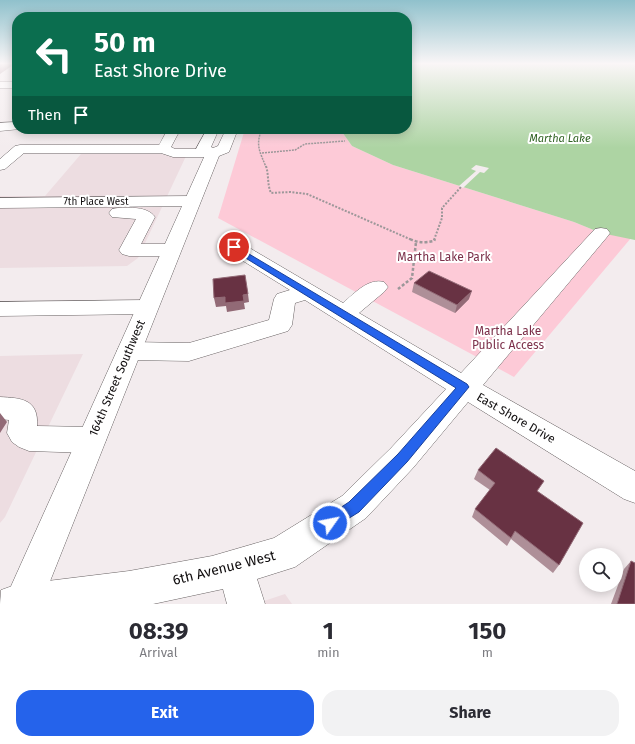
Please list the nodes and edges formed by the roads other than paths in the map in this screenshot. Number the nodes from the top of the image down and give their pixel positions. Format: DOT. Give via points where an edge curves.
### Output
graph roads {
  1 [pos="12,126"];
  2 [pos="0,127"];
  3 [pos="172,134"];
  4 [pos="210,134"];
  5 [pos="230,134"];
  6 [pos="163,149"];
  7 [pos="213,153"];
  8 [pos="0,166"];
  9 [pos="192,201"];
  10 [pos="124,202"];
  11 [pos="0,203"];
  12 [pos="601,233"];
  13 [pos="234,247"];
  14 [pos="171,250"];
  15 [pos="386,290"];
  16 [pos="308,292"];
  17 [pos="147,307"];
  18 [pos="0,309"];
  19 [pos="343,314"];
  20 [pos="129,351"];
  21 [pos="464,387"];
  22 [pos="0,408"];
  23 [pos="91,440"];
  24 [pos="635,488"];
  25 [pos="235,567"];
  26 [pos="20,604"];
  27 [pos="246,604"];
  1 -- 2 [label="street"];
  3 -- 6 [label="street"];
  4 -- 7 [label="street" via="203,149"];
  5 -- 7 [label="street, 164th Street Southwest" via="224,149"];
  6 -- 7 [label="street" via="173,153"];
  6 -- 8 [label="street" via="20,149"];
  7 -- 9 [label="street, 164th Street Southwest"];
  9 -- 10 [label="street, 7th Place West"];
  9 -- 14 [label="street, 164th Street Southwest"];
  10 -- 11 [label="street, 7th Place West"];
  10 -- 14 [label="street" via="117,214 140,214 146,217 129,250"];
  12 -- 21 [label="street, 6th Avenue West"];
  13 -- 16 [label="street, East Shore Drive"];
  14 -- 17 [label="street, 164th Street Southwest"];
  15 -- 19 [label="street"];
  16 -- 19 [label="street, East Shore Drive"];
  16 -- 20 [label="street" via="285,299 280,325 189,352"];
  17 -- 18 [label="street"];
  17 -- 20 [label="street, 164th Street Southwest"];
  19 -- 21 [label="street, East Shore Drive"];
  20 -- 23 [label="street, 164th Street Southwest"];
  21 -- 24 [label="street, East Shore Drive"];
  21 -- 25 [label="street, 6th Avenue West" via="402,458 354,507 282,554"];
  22 -- 23 [label="street" via="17,409 24,415 22,433 28,438"];
  23 -- 26 [label="street, 164th Street Southwest"];
  25 -- 26 [label="street, 6th Avenue West" via="129,590"];
  25 -- 27 [label="street"];
}
